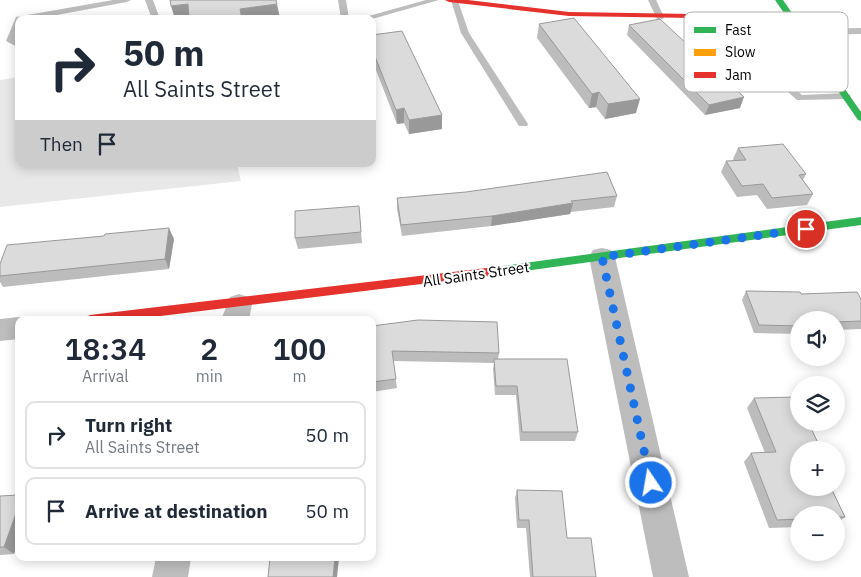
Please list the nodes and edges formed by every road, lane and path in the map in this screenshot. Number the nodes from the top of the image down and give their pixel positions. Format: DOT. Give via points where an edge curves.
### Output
graph roads {
  1 [pos="127,0"];
  2 [pos="149,0"];
  3 [pos="342,0"];
  4 [pos="435,0"];
  5 [pos="652,0"];
  6 [pos="778,0"];
  7 [pos="451,1"];
  8 [pos="788,12"];
  9 [pos="42,15"];
  10 [pos="155,15"];
  11 [pos="344,15"];
  12 [pos="376,15"];
  13 [pos="660,17"];
  14 [pos="684,17"];
  15 [pos="15,29"];
  16 [pos="848,31"];
  17 [pos="861,31"];
  18 [pos="15,43"];
  19 [pos="793,92"];
  20 [pos="844,92"];
  21 [pos="846,96"];
  22 [pos="861,118"];
  23 [pos="523,124"];
  24 [pos="861,221"];
  25 [pos="602,257"];
  26 [pos="237,312"];
  27 [pos="164,316"];
  28 [pos="15,328"];
  29 [pos="0,330"];
  30 [pos="173,561"];
  31 [pos="170,577"];
  32 [pos="671,577"];
  1 -- 9 [label="lane"];
  2 -- 10 [label="lane"];
  3 -- 11 [label="lane"];
  4 -- 12 [label="lane"];
  5 -- 13 [label="lane"];
  6 -- 8 [label="street"];
  7 -- 13 [label="street" via="546,12"];
  7 -- 23 [label="lane" via="465,34"];
  13 -- 14 [label="street"];
  15 -- 18 [label="lane" via="10,41"];
  16 -- 17 [label="lane"];
  19 -- 21 [label="lane" via="800,98"];
  20 -- 21 [label="street"];
  21 -- 22 [label="street"];
  24 -- 25 [label="street, All Saints Street"];
  25 -- 26 [label="street, All Saints Street"];
  25 -- 32 [label="street"];
  26 -- 27 [label="street, All Saints Street"];
  28 -- 29 [label="street"];
  30 -- 31 [label="street"];
}
